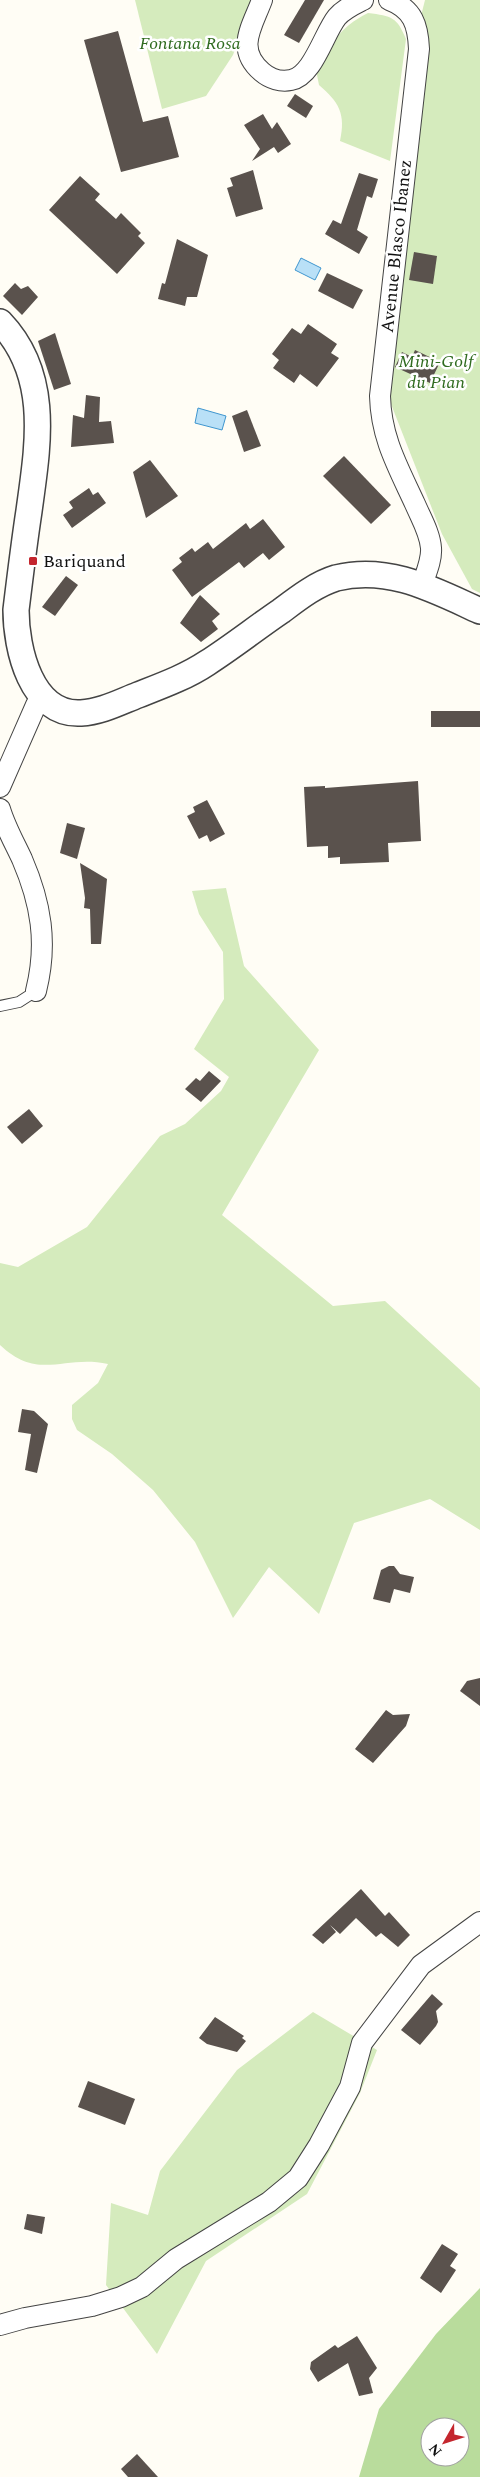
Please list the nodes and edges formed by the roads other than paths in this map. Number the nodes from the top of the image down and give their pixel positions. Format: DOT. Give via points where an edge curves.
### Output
graph roads {
  1 [pos="262,0"];
  2 [pos="362,0"];
  3 [pos="389,0"];
  4 [pos="0,322"];
  5 [pos="422,585"];
  6 [pos="480,611"];
  7 [pos="42,697"];
  8 [pos="0,787"];
  9 [pos="0,809"];
  10 [pos="36,991"];
  11 [pos="0,1006"];
  12 [pos="480,1922"];
  13 [pos="0,2326"];
  1 -- 2 [label="street" via="249,34 247,53 265,75 277,80 298,78 306,71 337,17"];
  3 -- 5 [label="street, Avenue Blasco Ibanez" via="400,4 411,14 418,30 419,49 380,416 385,439 426,528 431,548 430,563"];
  4 -- 7 [label="street" via="23,353 33,384 39,421 16,630 19,651"];
  5 -- 6 [label="street"];
  5 -- 7 [label="street" via="393,576 367,574 335,579 306,592 193,672 152,690 100,710 79,713 58,710"];
  7 -- 8 [label="street"];
  9 -- 10 [label="street" via="34,888 42,928 42,966"];
  10 -- 11 [label="lane" via="19,1002"];
  12 -- 13 [label="street" via="421,1966 362,2043 350,2087 319,2145 298,2178 270,2202 176,2259 142,2287 121,2297"];
}
